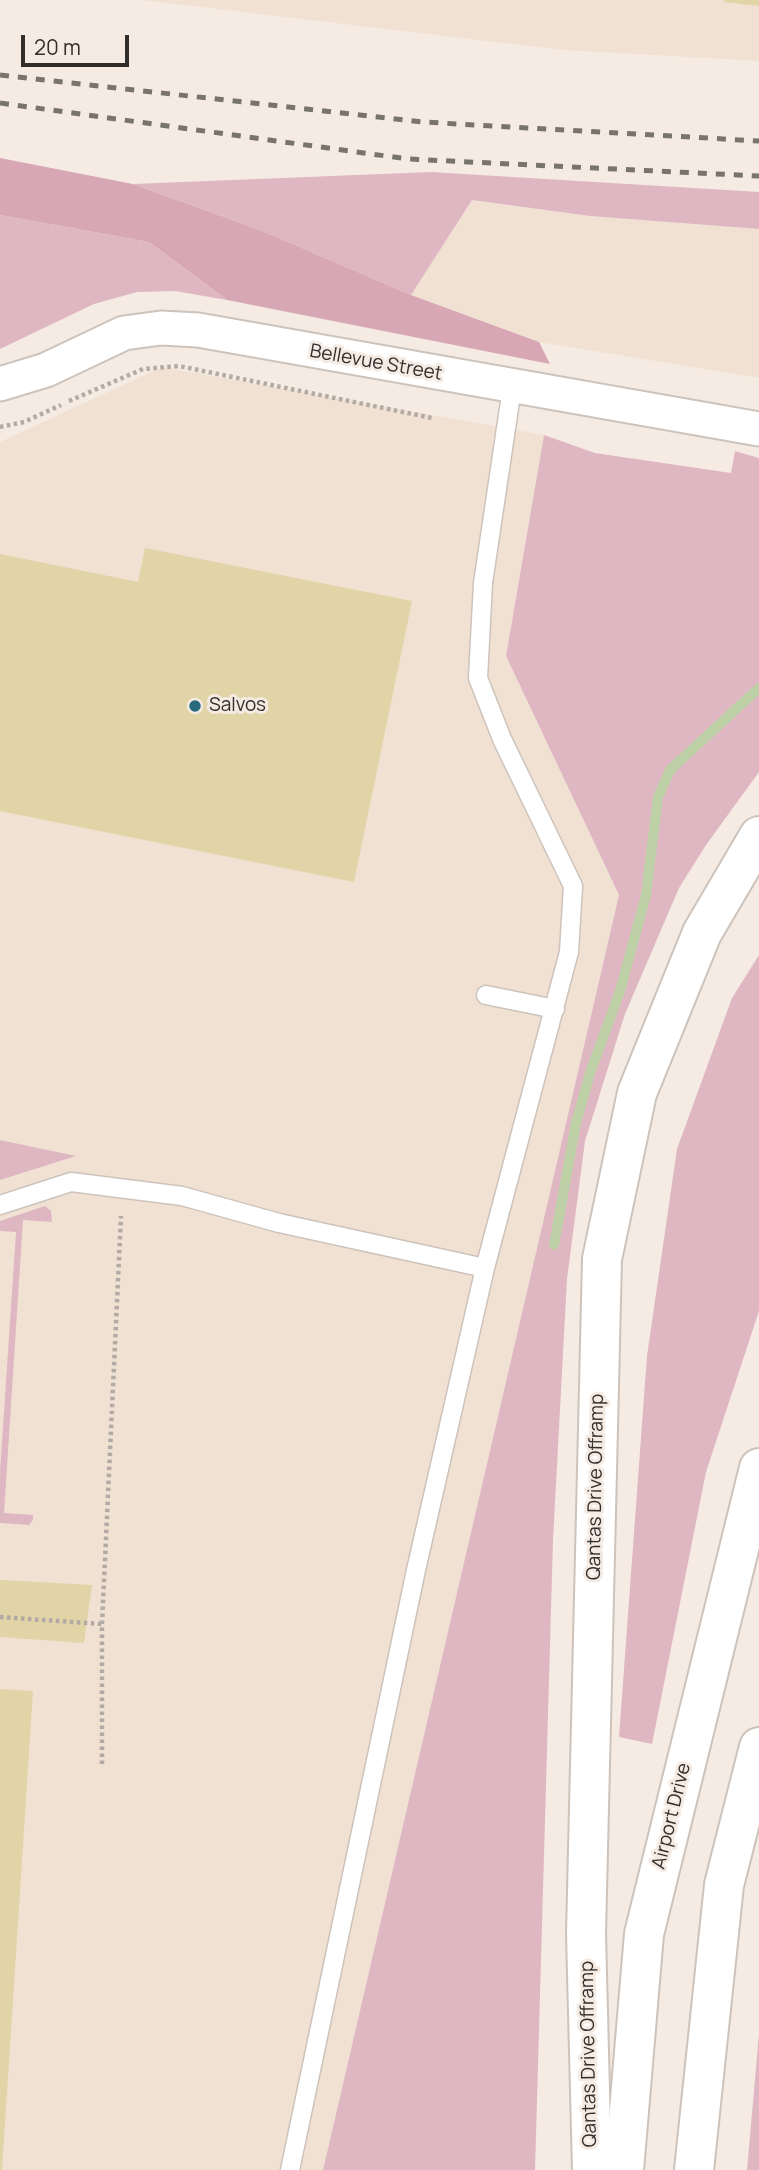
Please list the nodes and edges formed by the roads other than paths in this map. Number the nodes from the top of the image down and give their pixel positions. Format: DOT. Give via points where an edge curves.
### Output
graph roads {
  1 [pos="0,384"];
  2 [pos="512,388"];
  3 [pos="759,429"];
  4 [pos="759,836"];
  5 [pos="486,995"];
  6 [pos="555,1009"];
  7 [pos="0,1205"];
  8 [pos="485,1268"];
  9 [pos="759,1468"];
  10 [pos="759,1746"];
  11 [pos="290,2170"];
  12 [pos="592,2170"];
  13 [pos="624,2170"];
  14 [pos="694,2170"];
  1 -- 2 [label="street, Bellevue Street" via="46,370 124,333 161,328 198,330"];
  2 -- 3 [label="street, Bellevue Street"];
  2 -- 6 [label="lane" via="483,583 478,678 502,739 573,886 569,952"];
  4 -- 12 [label="highway, Qantas Drive Offramp" via="702,933 637,1093 602,1259 586,1934"];
  5 -- 6 [label="lane"];
  6 -- 8 [label="lane"];
  7 -- 8 [label="lane" via="71,1182 182,1196 279,1223"];
  8 -- 11 [label="lane" via="416,1570"];
  9 -- 13 [label="highway, Airport Drive" via="644,1934"];
  10 -- 14 [label="highway" via="724,1885"];
}
